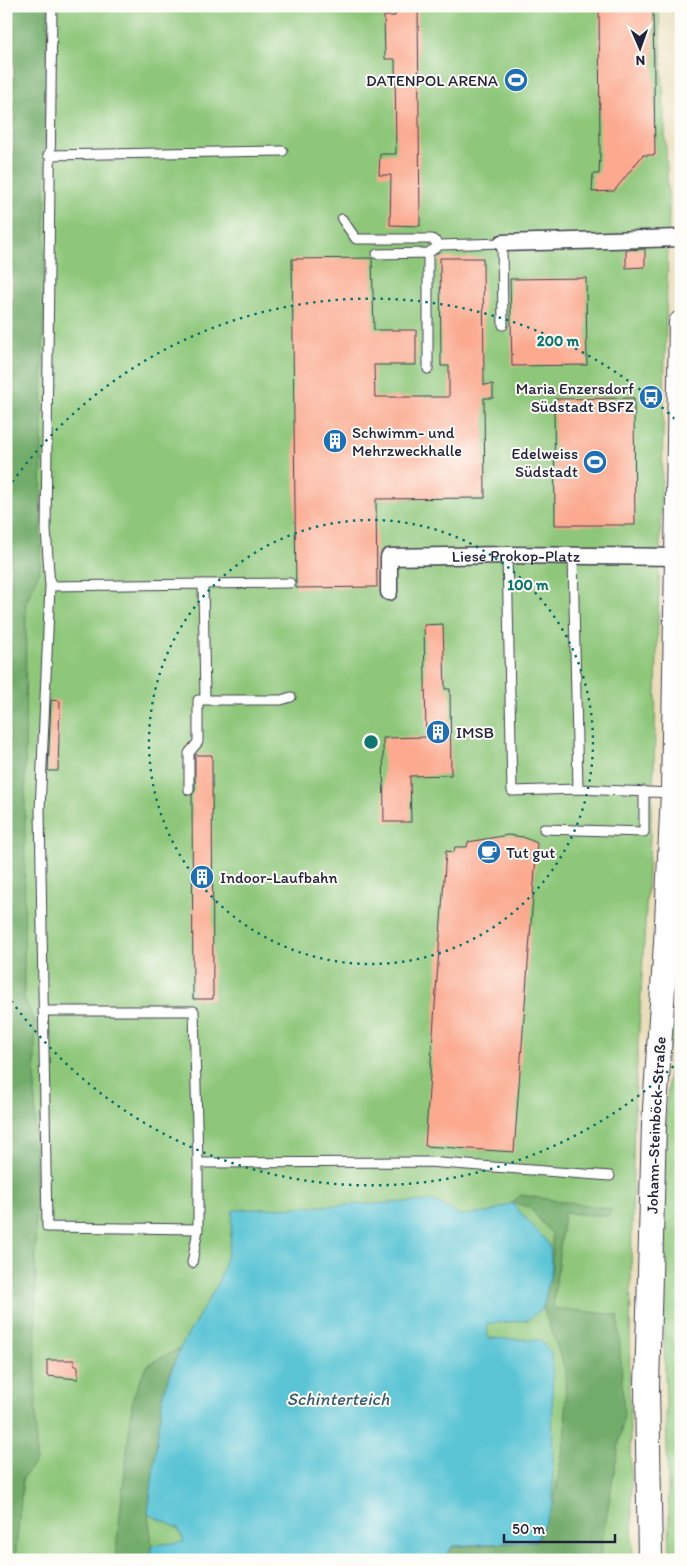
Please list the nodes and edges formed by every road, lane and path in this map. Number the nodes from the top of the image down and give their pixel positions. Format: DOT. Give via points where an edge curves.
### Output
graph roads {
  1 [pos="52,6"];
  2 [pos="283,150"];
  3 [pos="48,155"];
  4 [pos="342,219"];
  5 [pos="681,238"];
  6 [pos="502,243"];
  7 [pos="440,245"];
  8 [pos="428,253"];
  9 [pos="377,254"];
  10 [pos="681,323"];
  11 [pos="504,325"];
  12 [pos="428,369"];
  13 [pos="507,555"];
  14 [pos="573,556"];
  15 [pos="679,557"];
  16 [pos="290,583"];
  17 [pos="203,584"];
  18 [pos="50,586"];
  19 [pos="389,592"];
  20 [pos="291,697"];
  21 [pos="205,700"];
  22 [pos="578,789"];
  23 [pos="189,790"];
  24 [pos="644,791"];
  25 [pos="673,793"];
  26 [pos="544,829"];
  27 [pos="674,944"];
  28 [pos="43,1011"];
  29 [pos="198,1163"];
  30 [pos="610,1176"];
  31 [pos="198,1229"];
  32 [pos="192,1263"];
  33 [pos="647,1387"];
  34 [pos="650,1560"];
  35 [pos="658,1560"];
  1 -- 3 [label="lane"];
  2 -- 3 [label="lane"];
  3 -- 18 [label="lane" via="46,530"];
  4 -- 7 [label="lane" via="356,240 432,239"];
  5 -- 6 [label="street"];
  6 -- 7 [label="lane"];
  6 -- 11 [label="lane"];
  7 -- 8 [label="lane"];
  8 -- 9 [label="lane"];
  8 -- 12 [label="lane"];
  10 -- 15 [label="street, Johann-Steinböck-Straße" via="676,523"];
  13 -- 14 [label="street, Liese Prokop-Platz"];
  13 -- 19 [label="street, Liese Prokop-Platz" via="389,558"];
  13 -- 22 [label="lane" via="512,791"];
  14 -- 15 [label="street, Liese Prokop-Platz"];
  14 -- 22 [label="lane"];
  15 -- 25 [label="street, Johann-Steinböck-Straße"];
  16 -- 17 [label="lane"];
  17 -- 18 [label="lane"];
  17 -- 21 [label="lane"];
  18 -- 28 [label="lane" via="40,810"];
  20 -- 21 [label="lane" via="281,700"];
  21 -- 23 [label="lane" via="198,700 198,742 189,753"];
  22 -- 24 [label="lane"];
  24 -- 25 [label="lane"];
  24 -- 26 [label="lane" via="644,832"];
  25 -- 27 [label="street, Johann-Steinböck-Straße"];
  27 -- 33 [label="street, Johann-Steinböck-Straße" via="654,1124"];
  28 -- 29 [label="lane" via="194,1011"];
  28 -- 31 [label="lane" via="47,1227"];
  29 -- 30 [label="lane" via="428,1162"];
  29 -- 31 [label="lane"];
  31 -- 32 [label="lane"];
  33 -- 34 [label="street, Johann-Steinböck-Straße"];
  33 -- 35 [label="street, Johann-Steinböck-Straße"];
}
